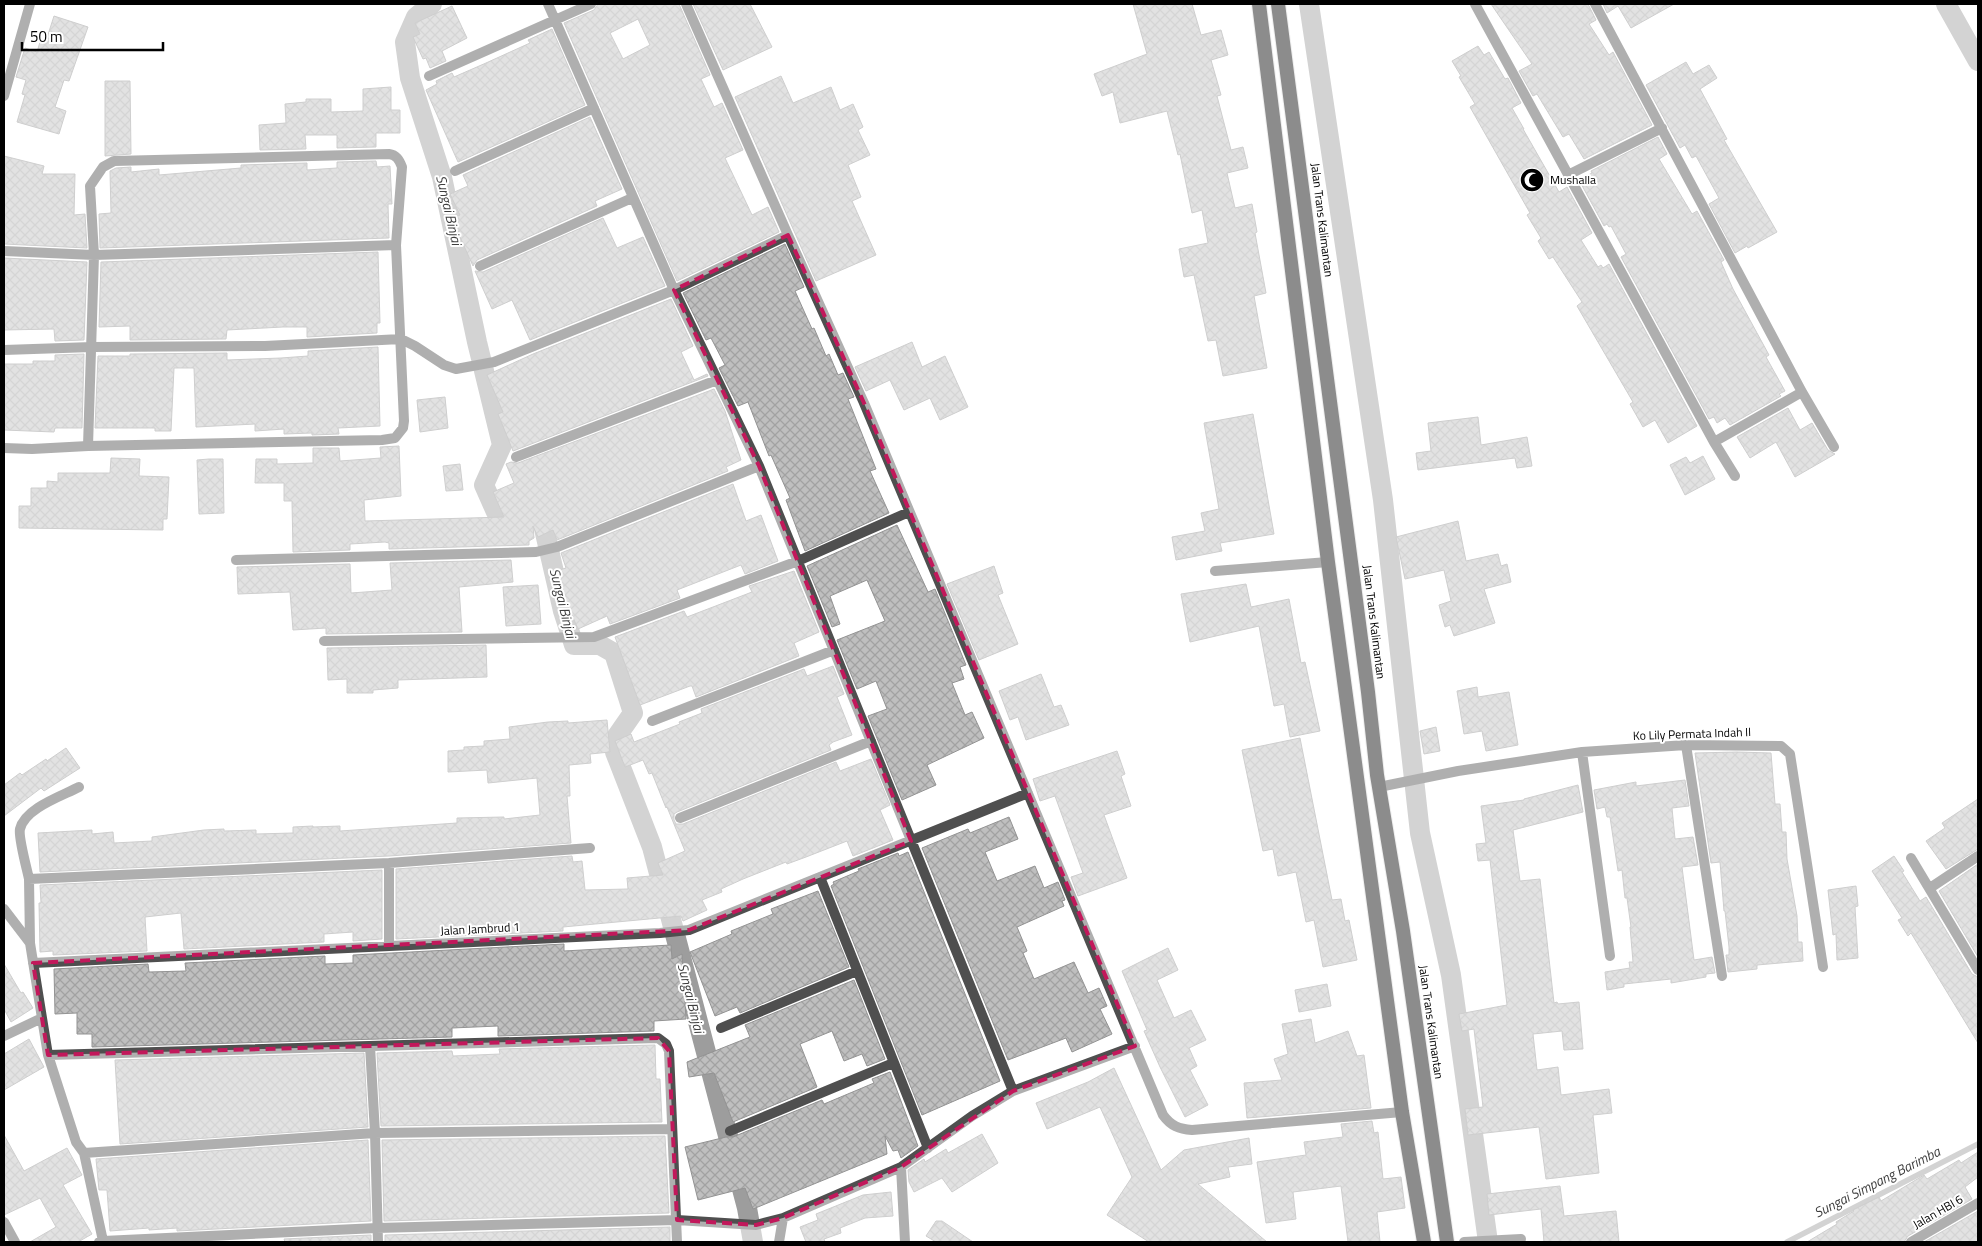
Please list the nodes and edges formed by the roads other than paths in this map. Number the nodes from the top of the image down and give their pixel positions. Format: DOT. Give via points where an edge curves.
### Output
graph roads {
  1 [pos="30,4"];
  2 [pos="548,4"];
  3 [pos="591,4"];
  4 [pos="686,4"];
  5 [pos="1259,4"];
  6 [pos="1278,4"];
  7 [pos="1475,4"];
  8 [pos="1595,4"];
  9 [pos="555,21"];
  10 [pos="428,76"];
  11 [pos="4,96"];
  12 [pos="594,108"];
  13 [pos="1662,128"];
  14 [pos="454,171"];
  15 [pos="1568,175"];
  16 [pos="632,198"];
  17 [pos="788,235"];
  18 [pos="396,244"];
  19 [pos="4,251"];
  20 [pos="94,255"];
  21 [pos="480,266"];
  22 [pos="674,290"];
  23 [pos="401,339"];
  24 [pos="92,346"];
  25 [pos="4,350"];
  26 [pos="716,380"];
  27 [pos="1802,392"];
  28 [pos="1714,442"];
  29 [pos="88,446"];
  30 [pos="1834,447"];
  31 [pos="4,448"];
  32 [pos="516,457"];
  33 [pos="759,466"];
  34 [pos="1734,476"];
  35 [pos="909,512"];
  36 [pos="236,560"];
  37 [pos="798,561"];
  38 [pos="1328,562"];
  39 [pos="1214,571"];
  40 [pos="324,641"];
  41 [pos="834,650"];
  42 [pos="652,721"];
  43 [pos="871,741"];
  44 [pos="1686,745"];
  45 [pos="1582,752"];
  46 [pos="1383,786"];
  47 [pos="80,788"];
  48 [pos="1028,793"];
  49 [pos="680,818"];
  50 [pos="911,841"];
  51 [pos="590,848"];
  52 [pos="1978,856"];
  53 [pos="1910,858"];
  54 [pos="388,863"];
  55 [pos="820,877"];
  56 [pos="29,879"];
  57 [pos="1930,888"];
  58 [pos="4,909"];
  59 [pos="30,943"];
  60 [pos="389,945"];
  61 [pos="1610,956"];
  62 [pos="33,963"];
  63 [pos="1823,967"];
  64 [pos="1978,970"];
  65 [pos="857,971"];
  66 [pos="1722,976"];
  67 [pos="42,1018"];
  68 [pos="721,1028"];
  69 [pos="4,1036"];
  70 [pos="370,1046"];
  71 [pos="1135,1046"];
  72 [pos="48,1055"];
  73 [pos="893,1063"];
  74 [pos="1013,1091"];
  75 [pos="1402,1112"];
  76 [pos="672,1128"];
  77 [pos="730,1131"];
  78 [pos="375,1133"];
  79 [pos="928,1148"];
  80 [pos="84,1153"];
  81 [pos="901,1167"];
  82 [pos="1978,1203"];
  83 [pos="783,1218"];
  84 [pos="677,1220"];
  85 [pos="4,1222"];
  86 [pos="377,1228"];
  87 [pos="1521,1239"];
  88 [pos="101,1241"];
  89 [pos="15,1242"];
  90 [pos="378,1242"];
  91 [pos="678,1242"];
  92 [pos="779,1242"];
  93 [pos="905,1242"];
  94 [pos="1424,1242"];
  95 [pos="1447,1242"];
  96 [pos="1464,1242"];
  97 [pos="1911,1242"];
  1 -- 11 [label="street"];
  2 -- 9 [label="street"];
  3 -- 9 [label="street"];
  4 -- 17 [label="street"];
  5 -- 38 [label="highway"];
  6 -- 46 [label="highway, Jalan Trans Kalimantan"];
  7 -- 15 [label="street"];
  8 -- 13 [label="street"];
  9 -- 10 [label="street"];
  9 -- 12 [label="street"];
  12 -- 14 [label="street"];
  12 -- 16 [label="street"];
  13 -- 15 [label="street"];
  13 -- 27 [label="street"];
  15 -- 28 [label="street"];
  16 -- 21 [label="street"];
  16 -- 22 [label="street"];
  17 -- 22 [label="street"];
  17 -- 35 [label="street"];
  18 -- 20 [label="street"];
  18 -- 20 [label="street" via="402,166 394,155 114,161 103,167 90,186"];
  18 -- 23 [label="street"];
  19 -- 20 [label="street"];
  20 -- 24 [label="street"];
  22 -- 23 [label="street" via="494,362 456,369"];
  22 -- 26 [label="street"];
  23 -- 24 [label="street" via="266,346"];
  23 -- 29 [label="street" via="404,421 395,438"];
  24 -- 25 [label="street"];
  24 -- 29 [label="street"];
  26 -- 32 [label="street"];
  26 -- 33 [label="street"];
  27 -- 28 [label="street"];
  27 -- 30 [label="street"];
  28 -- 34 [label="street"];
  29 -- 31 [label="street"];
  33 -- 36 [label="street" via="536,552"];
  33 -- 37 [label="street"];
  35 -- 37 [label="street"];
  35 -- 48 [label="street"];
  37 -- 40 [label="street" via="594,637"];
  37 -- 41 [label="street"];
  38 -- 39 [label="street"];
  38 -- 75 [label="highway"];
  41 -- 42 [label="street"];
  41 -- 43 [label="street"];
  43 -- 49 [label="street"];
  43 -- 50 [label="street"];
  44 -- 45 [label="street, Ko Lily Permata Indah II"];
  44 -- 63 [label="street, Ko Lily Permata Indah II" via="1781,746 1790,754"];
  44 -- 66 [label="street"];
  45 -- 46 [label="street, Ko Lily Permata Indah II"];
  45 -- 61 [label="street"];
  46 -- 95 [label="highway, Jalan Trans Kalimantan"];
  47 -- 56 [label="street" via="33,811 24,820 19,831"];
  48 -- 50 [label="street, Jalan Jambrud 1"];
  48 -- 71 [label="street"];
  50 -- 55 [label="street, Jalan Jambrud 1"];
  50 -- 74 [label="street"];
  51 -- 54 [label="street"];
  52 -- 57 [label="street"];
  53 -- 57 [label="street"];
  54 -- 56 [label="street"];
  54 -- 60 [label="street"];
  55 -- 60 [label="street, Jalan Jambrud 1" via="689,930 660,934"];
  55 -- 65 [label="street"];
  56 -- 59 [label="street"];
  57 -- 64 [label="street"];
  58 -- 59 [label="street"];
  59 -- 62 [label="street"];
  60 -- 62 [label="street, Jalan Jambrud 1"];
  62 -- 67 [label="street"];
  65 -- 68 [label="street"];
  65 -- 73 [label="street"];
  67 -- 69 [label="street"];
  67 -- 72 [label="street"];
  70 -- 72 [label="street"];
  70 -- 76 [label="street" via="658,1038 669,1051"];
  70 -- 78 [label="street"];
  71 -- 74 [label="street"];
  71 -- 75 [label="street" via="1163,1115 1180,1129"];
  72 -- 80 [label="street" via="76,1142"];
  73 -- 77 [label="street"];
  73 -- 79 [label="street"];
  74 -- 79 [label="street"];
  75 -- 94 [label="highway"];
  76 -- 78 [label="street"];
  76 -- 84 [label="street"];
  78 -- 80 [label="street"];
  78 -- 86 [label="street"];
  79 -- 81 [label="street"];
  80 -- 88 [label="street"];
  81 -- 83 [label="street"];
  81 -- 93 [label="street"];
  82 -- 97 [label="street, Jalan HBI 6"];
  83 -- 84 [label="street" via="756,1225"];
  83 -- 92 [label="street"];
  84 -- 86 [label="street"];
  84 -- 91 [label="street"];
  85 -- 89 [label="street"];
  86 -- 88 [label="street"];
  86 -- 90 [label="street"];
  87 -- 96 [label="street"];
}
